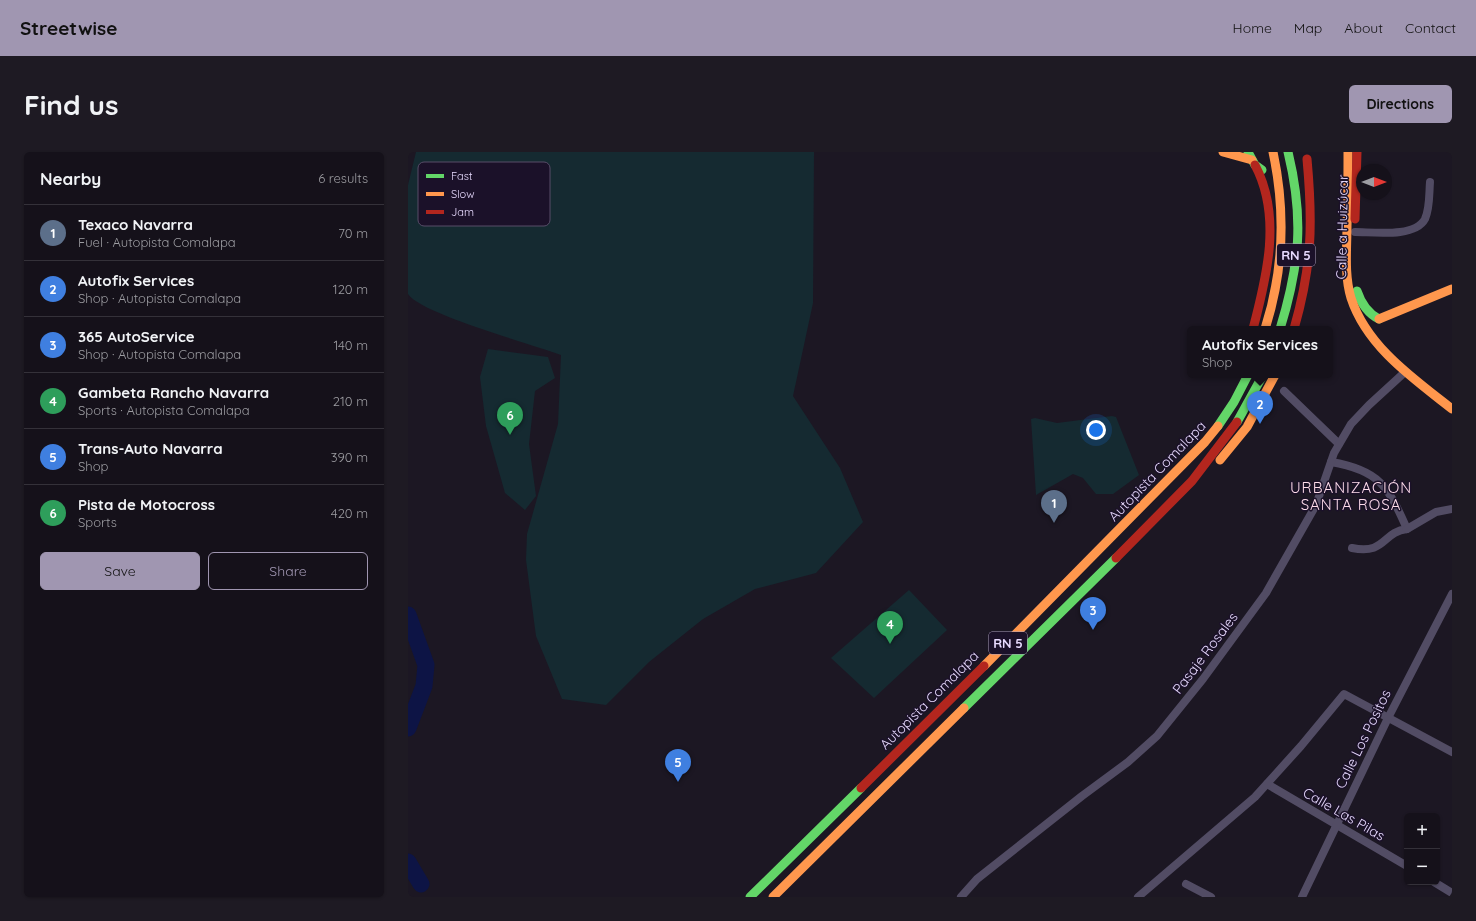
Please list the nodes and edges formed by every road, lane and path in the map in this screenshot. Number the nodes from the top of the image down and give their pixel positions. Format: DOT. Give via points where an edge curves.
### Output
graph roads {
  1 [pos="1223,152"];
  2 [pos="1273,152"];
  3 [pos="1288,152"];
  4 [pos="1348,152"];
  5 [pos="1357,152"];
  6 [pos="1309,155"];
  7 [pos="1251,159"];
  8 [pos="1430,182"];
  9 [pos="1355,232"];
  10 [pos="1452,289"];
  11 [pos="1354,307"];
  12 [pos="1375,317"];
  13 [pos="1254,326"];
  14 [pos="1267,326"];
  15 [pos="1281,326"];
  16 [pos="1295,326"];
  17 [pos="1375,340"];
  18 [pos="1405,372"];
  19 [pos="1236,378"];
  20 [pos="1247,378"];
  21 [pos="1261,378"];
  22 [pos="1274,378"];
  23 [pos="1284,391"];
  24 [pos="1452,409"];
  25 [pos="1339,444"];
  26 [pos="1331,462"];
  27 [pos="1160,490"];
  28 [pos="1180,495"];
  29 [pos="1452,509"];
  30 [pos="1407,529"];
  31 [pos="1352,548"];
  32 [pos="1452,594"];
  33 [pos="1449,605"];
  34 [pos="1388,718"];
  35 [pos="1452,752"];
  36 [pos="1267,784"];
  37 [pos="1336,823"];
  38 [pos="1404,864"];
  39 [pos="1186,884"];
  40 [pos="1439,885"];
  41 [pos="1450,892"];
  42 [pos="750,897"];
  43 [pos="773,897"];
  44 [pos="961,897"];
  45 [pos="1138,897"];
  46 [pos="1211,897"];
  47 [pos="1302,897"];
  1 -- 7 [label="main road"];
  2 -- 14 [label="main road, RN 5" via="1282,197 1283,228 1277,285"];
  3 -- 15 [label="main road, RN 5" via="1298,200 1299,233 1294,269"];
  4 -- 11 [label="main road, Calle a Huizúcar" via="1347,277"];
  5 -- 9 [label="main road, Calle a Huizúcar"];
  6 -- 7 [label="main road" via="1297,170 1288,174 1263,171"];
  6 -- 16 [label="main road" via="1310,255"];
  7 -- 13 [label="main road" via="1266,192 1269,227 1262,292"];
  8 -- 9 [label="street" via="1426,218 1421,224 1402,232"];
  9 -- 12 [label="main road, Calle a Huizúcar" via="1356,287 1364,308"];
  10 -- 12 [label="main road"];
  11 -- 12 [label="main road" via="1364,314"];
  11 -- 17 [label="main road, Calle a Huizúcar"];
  12 -- 17 [label="main road"];
  17 -- 18 [label="main road, Calle a Huizúcar"];
  18 -- 24 [label="main road, Calle a Huizúcar"];
  18 -- 25 [label="street, Pasaje Rosales" via="1356,419"];
  19 -- 27 [label="main road" via="1220,409"];
  20 -- 27 [label="main road, Autopista Comalapa / RN 5" via="1223,421"];
  21 -- 28 [label="main road, Autopista Comalapa / RN 5" via="1236,424 1204,469"];
  22 -- 28 [label="main road" via="1236,443 1221,460"];
  23 -- 25 [label="street"];
  25 -- 26 [label="street, Pasaje Rosales"];
  26 -- 30 [label="street" via="1354,466 1371,474 1397,505"];
  26 -- 44 [label="street, Pasaje Rosales" via="1316,505 1266,593 1203,679 1157,736 1128,762 977,879"];
  27 -- 42 [label="main road, Autopista Comalapa / RN 5"];
  28 -- 43 [label="main road, Autopista Comalapa / RN 5"];
  29 -- 30 [label="street" via="1436,512"];
  30 -- 31 [label="street" via="1397,530 1373,549"];
  32 -- 33 [label="street, Calle Los Positos"];
  33 -- 34 [label="street, Calle Los Positos"];
  34 -- 35 [label="street"];
  34 -- 36 [label="street" via="1347,694 1342,695"];
  34 -- 37 [label="street, Calle Los Positos"];
  36 -- 37 [label="street, Calle Las Pilas"];
  36 -- 45 [label="street"];
  37 -- 38 [label="street, Calle Las Pilas"];
  37 -- 47 [label="street, Calle Los Positos"];
  39 -- 46 [label="street"];
  40 -- 41 [label="street"];
}
